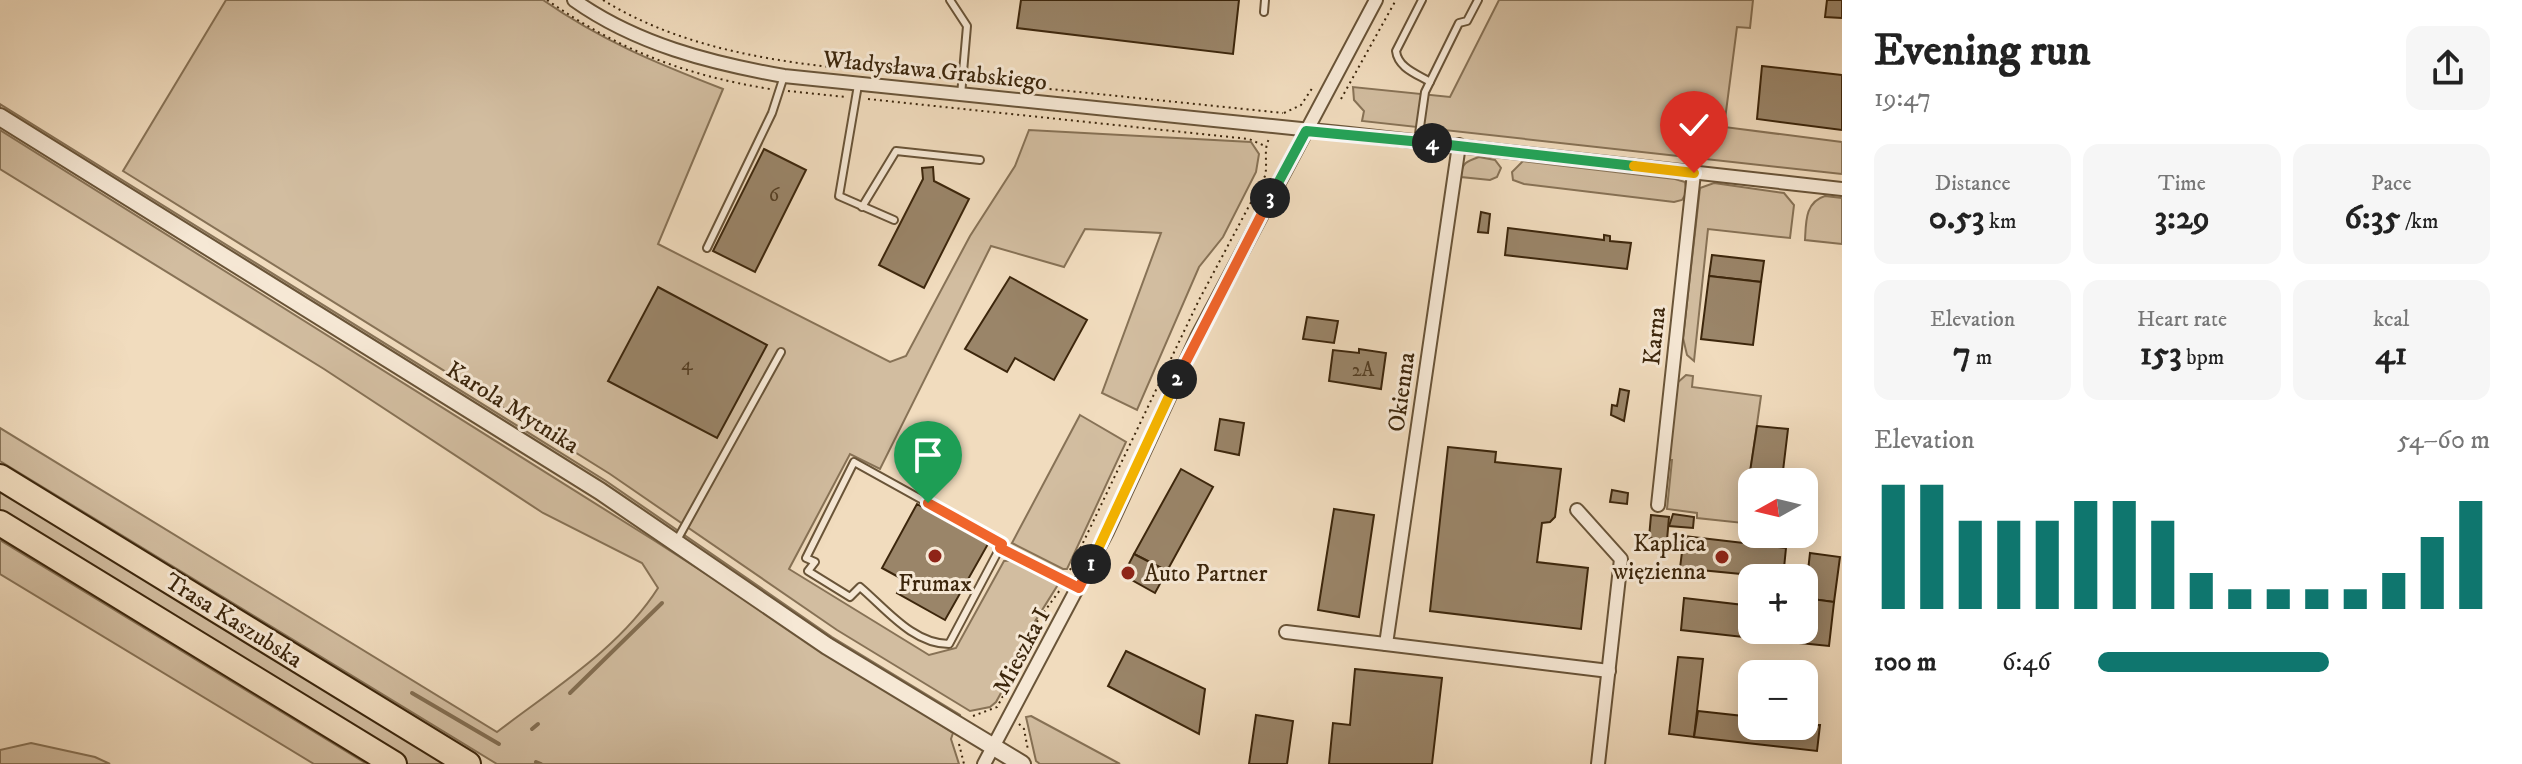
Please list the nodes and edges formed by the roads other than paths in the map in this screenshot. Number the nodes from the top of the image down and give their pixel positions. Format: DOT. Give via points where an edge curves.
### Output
graph roads {
  1 [pos="574,0"];
  2 [pos="950,0"];
  3 [pos="1265,0"];
  4 [pos="1376,0"];
  5 [pos="1422,0"];
  6 [pos="1478,0"];
  7 [pos="1264,12"];
  8 [pos="784,76"];
  9 [pos="1430,82"];
  10 [pos="858,85"];
  11 [pos="961,95"];
  12 [pos="0,117"];
  13 [pos="1306,131"];
  14 [pos="1418,141"];
  15 [pos="1459,145"];
  16 [pos="980,160"];
  17 [pos="1694,173"];
  18 [pos="1842,189"];
  19 [pos="862,207"];
  20 [pos="894,220"];
  21 [pos="707,248"];
  22 [pos="781,352"];
  23 [pos="0,477"];
  24 [pos="1658,505"];
  25 [pos="1577,510"];
  26 [pos="0,523"];
  27 [pos="675,543"];
  28 [pos="1004,550"];
  29 [pos="1079,588"];
  30 [pos="1286,632"];
  31 [pos="1386,644"];
  32 [pos="1609,671"];
  33 [pos="993,748"];
  34 [pos="394,764"];
  35 [pos="468,764"];
  36 [pos="984,764"];
  37 [pos="1022,764"];
  38 [pos="1598,764"];
  1 -- 8 [label="street, Władysława Grabskiego" via="672,50"];
  2 -- 11 [label="lane" via="967,26"];
  3 -- 7 [label="lane"];
  4 -- 13 [label="street, Mieszka I"];
  5 -- 9 [label="lane" via="1396,51 1403,66"];
  6 -- 9 [label="lane" via="1467,21 1459,23"];
  8 -- 10 [label="street, Władysława Grabskiego"];
  8 -- 21 [label="lane" via="772,113"];
  9 -- 14 [label="lane"];
  10 -- 11 [label="street, Władysława Grabskiego"];
  10 -- 19 [label="lane" via="839,196"];
  11 -- 13 [label="street, Władysława Grabskiego"];
  12 -- 27 [label="street, Karola Mytnika" via="480,415"];
  13 -- 14 [label="street, Władysława Grabskiego"];
  13 -- 29 [label="street, Mieszka I" via="1197,337"];
  14 -- 15 [label="street, Władysława Grabskiego"];
  15 -- 17 [label="street, Władysława Grabskiego"];
  15 -- 31 [label="street, Okienna"];
  16 -- 19 [label="lane" via="896,151"];
  17 -- 18 [label="street, Władysława Grabskiego"];
  17 -- 24 [label="street, Karna"];
  19 -- 20 [label="lane"];
  22 -- 27 [label="lane"];
  23 -- 35 [label="highway, Trasa Kaszubska"];
  25 -- 32 [label="street" via="1621,559"];
  26 -- 34 [label="highway, Trasa Kaszubska"];
  27 -- 33 [label="street, Karola Mytnika" via="827,646"];
  28 -- 28 [label="lane" via="1002,544 854,462 806,558 815,562 808,571 850,597 860,587 919,638 949,644"];
  28 -- 29 [label="lane"];
  29 -- 33 [label="street, Mieszka I"];
  30 -- 31 [label="street"];
  31 -- 32 [label="street"];
  32 -- 38 [label="street"];
  33 -- 36 [label="street, Mieszka I"];
  33 -- 37 [label="street, Karola Mytnika"];
}
